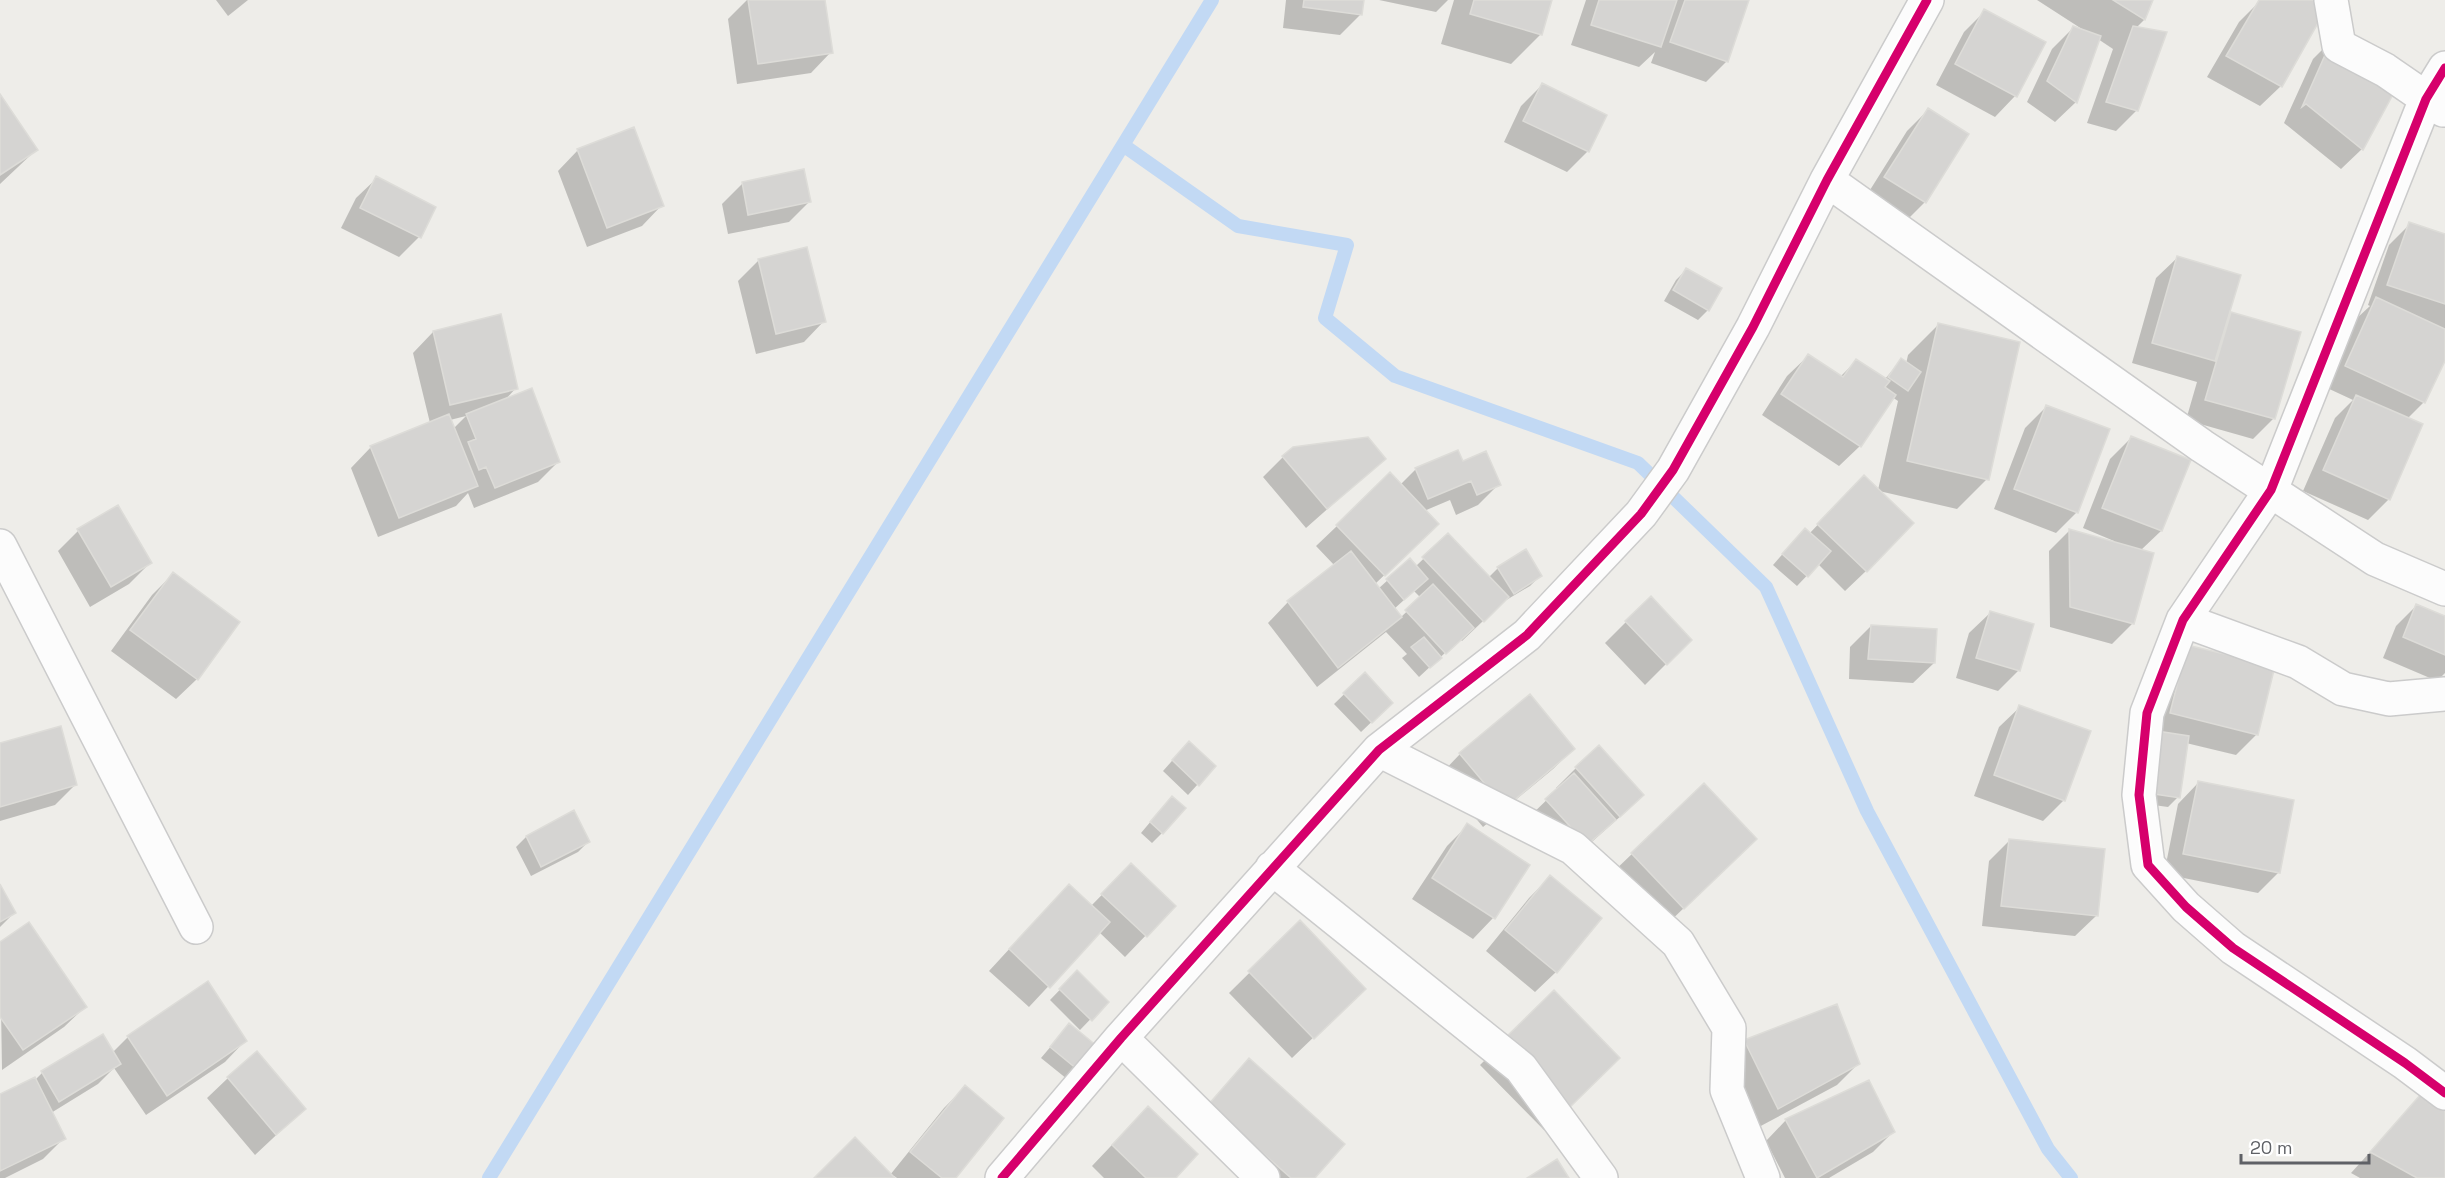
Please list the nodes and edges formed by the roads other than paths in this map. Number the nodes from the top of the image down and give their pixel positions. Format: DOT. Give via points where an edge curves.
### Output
graph roads {
  1 [pos="2331,0"];
  2 [pos="1917,2"];
  3 [pos="2445,68"];
  4 [pos="2435,105"];
  5 [pos="1827,180"];
  6 [pos="2271,490"];
  7 [pos="0,546"];
  8 [pos="2445,589"];
  9 [pos="2183,620"];
  10 [pos="2445,694"];
  11 [pos="1378,750"];
  12 [pos="1272,867"];
  13 [pos="196,927"];
  14 [pos="1121,1038"];
  15 [pos="2445,1093"];
  16 [pos="1002,1178"];
  17 [pos="1263,1178"];
  18 [pos="1601,1178"];
  19 [pos="1763,1178"];
  1 -- 4 [label="street" via="2339,46 2385,70"];
  2 -- 5 [label="street"];
  3 -- 4 [label="street"];
  4 -- 6 [label="street"];
  5 -- 6 [label="street" via="2202,446"];
  5 -- 11 [label="street" via="1753,327 1673,470 1641,514 1527,635"];
  6 -- 8 [label="street" via="2375,559"];
  6 -- 9 [label="street"];
  7 -- 13 [label="street"];
  9 -- 10 [label="street" via="2298,662 2343,689 2389,699"];
  9 -- 15 [label="street" via="2147,713 2139,795 2148,865 2186,907 2233,948"];
  11 -- 12 [label="street"];
  11 -- 19 [label="street" via="1573,848 1678,943 1729,1028 1727,1090"];
  12 -- 14 [label="street"];
  12 -- 18 [label="street" via="1521,1068"];
  14 -- 16 [label="street"];
  14 -- 17 [label="street"];
}
